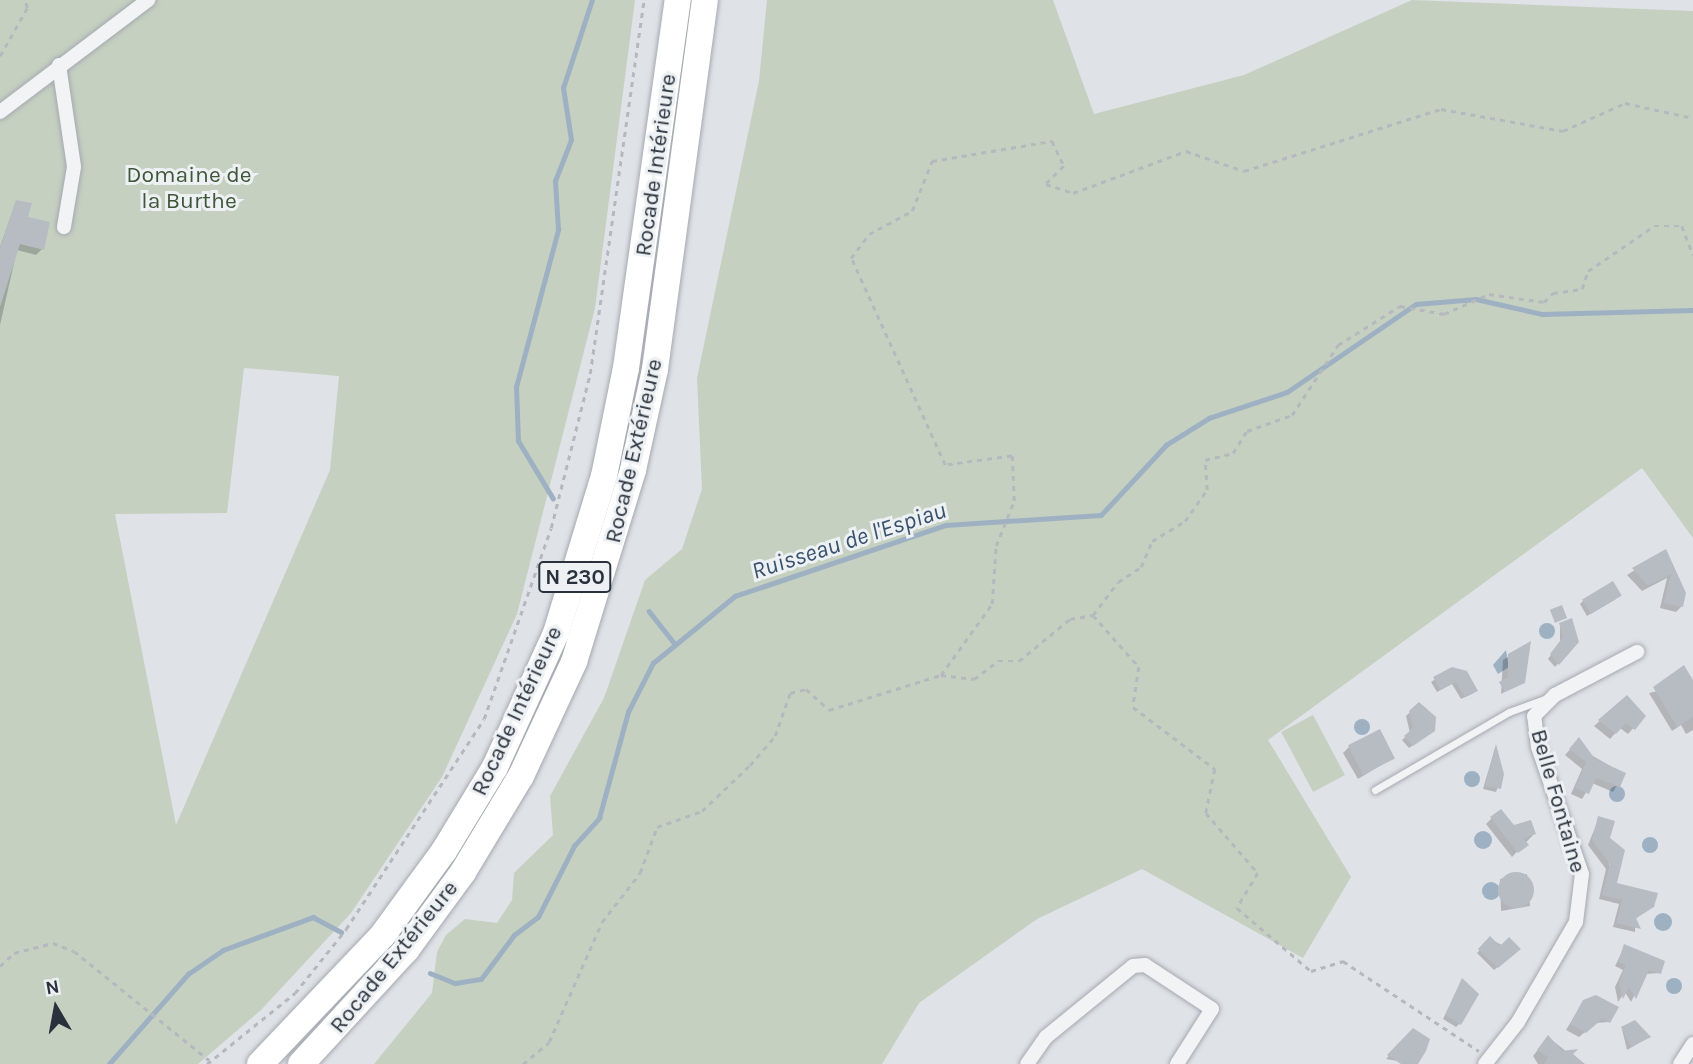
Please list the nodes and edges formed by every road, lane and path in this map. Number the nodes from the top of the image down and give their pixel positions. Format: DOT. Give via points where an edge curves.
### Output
graph roads {
  1 [pos="25,0"];
  2 [pos="148,0"];
  3 [pos="644,0"];
  4 [pos="678,0"];
  5 [pos="705,0"];
  6 [pos="0,56"];
  7 [pos="59,65"];
  8 [pos="0,112"];
  9 [pos="1693,118"];
  10 [pos="64,227"];
  11 [pos="1693,255"];
  12 [pos="1093,615"];
  13 [pos="1637,652"];
  14 [pos="941,675"];
  15 [pos="1555,695"];
  16 [pos="1375,790"];
  17 [pos="0,966"];
  18 [pos="1693,1044"];
  19 [pos="1488,1061"];
  20 [pos="209,1063"];
  21 [pos="260,1064"];
  22 [pos="301,1064"];
  23 [pos="523,1064"];
  24 [pos="1027,1064"];
  25 [pos="1177,1064"];
  26 [pos="1680,1064"];
  1 -- 6 [label="path" via="27,8"];
  2 -- 7 [label="street"];
  3 -- 20 [label="path" via="590,374 551,528 484,719 346,929 295,993"];
  4 -- 21 [label="highway, Rocade Intérieure / N 230" via="626,368 604,476 555,633 495,767 444,851 382,936"];
  5 -- 22 [label="highway, Rocade Extérieure / N 230" via="655,369 634,470 574,662 521,776 463,872 406,950"];
  7 -- 8 [label="street"];
  7 -- 10 [label="street" via="74,167"];
  9 -- 14 [label="path" via="1625,103 1563,131 1441,109 1244,171 1185,151 1073,193 1046,184 1063,166 1052,141 932,161 912,211 869,234 851,258 945,465 1013,457 1014,501 996,546 992,604"];
  11 -- 12 [label="path" via="1682,226 1654,226 1588,271 1582,289 1553,293 1544,302 1489,293 1444,314 1400,306 1338,345 1292,415 1247,431 1233,453 1205,460 1208,490 1185,521 1152,541 1141,567 1118,582"];
  12 -- 14 [label="path" via="1070,619 1019,661 998,661 974,678"];
  12 -- 19 [label="path" via="1139,667 1133,707 1215,769 1206,813 1258,873 1237,908 1311,971 1343,961"];
  13 -- 15 [label="street, Belle Fontaine"];
  14 -- 23 [label="path" via="830,710 806,689 790,693 775,736 750,765 702,811 657,827 640,873 601,922 550,1042"];
  15 -- 16 [label="lane" via="1509,712"];
  15 -- 19 [label="street, Belle Fontaine" via="1534,716 1538,747 1582,874 1576,922"];
  17 -- 20 [label="path" via="14,953 52,943 74,951"];
  18 -- 26 [label="street"];
  24 -- 25 [label="street" via="1046,1037 1133,966 1144,965 1212,1009"];
}
